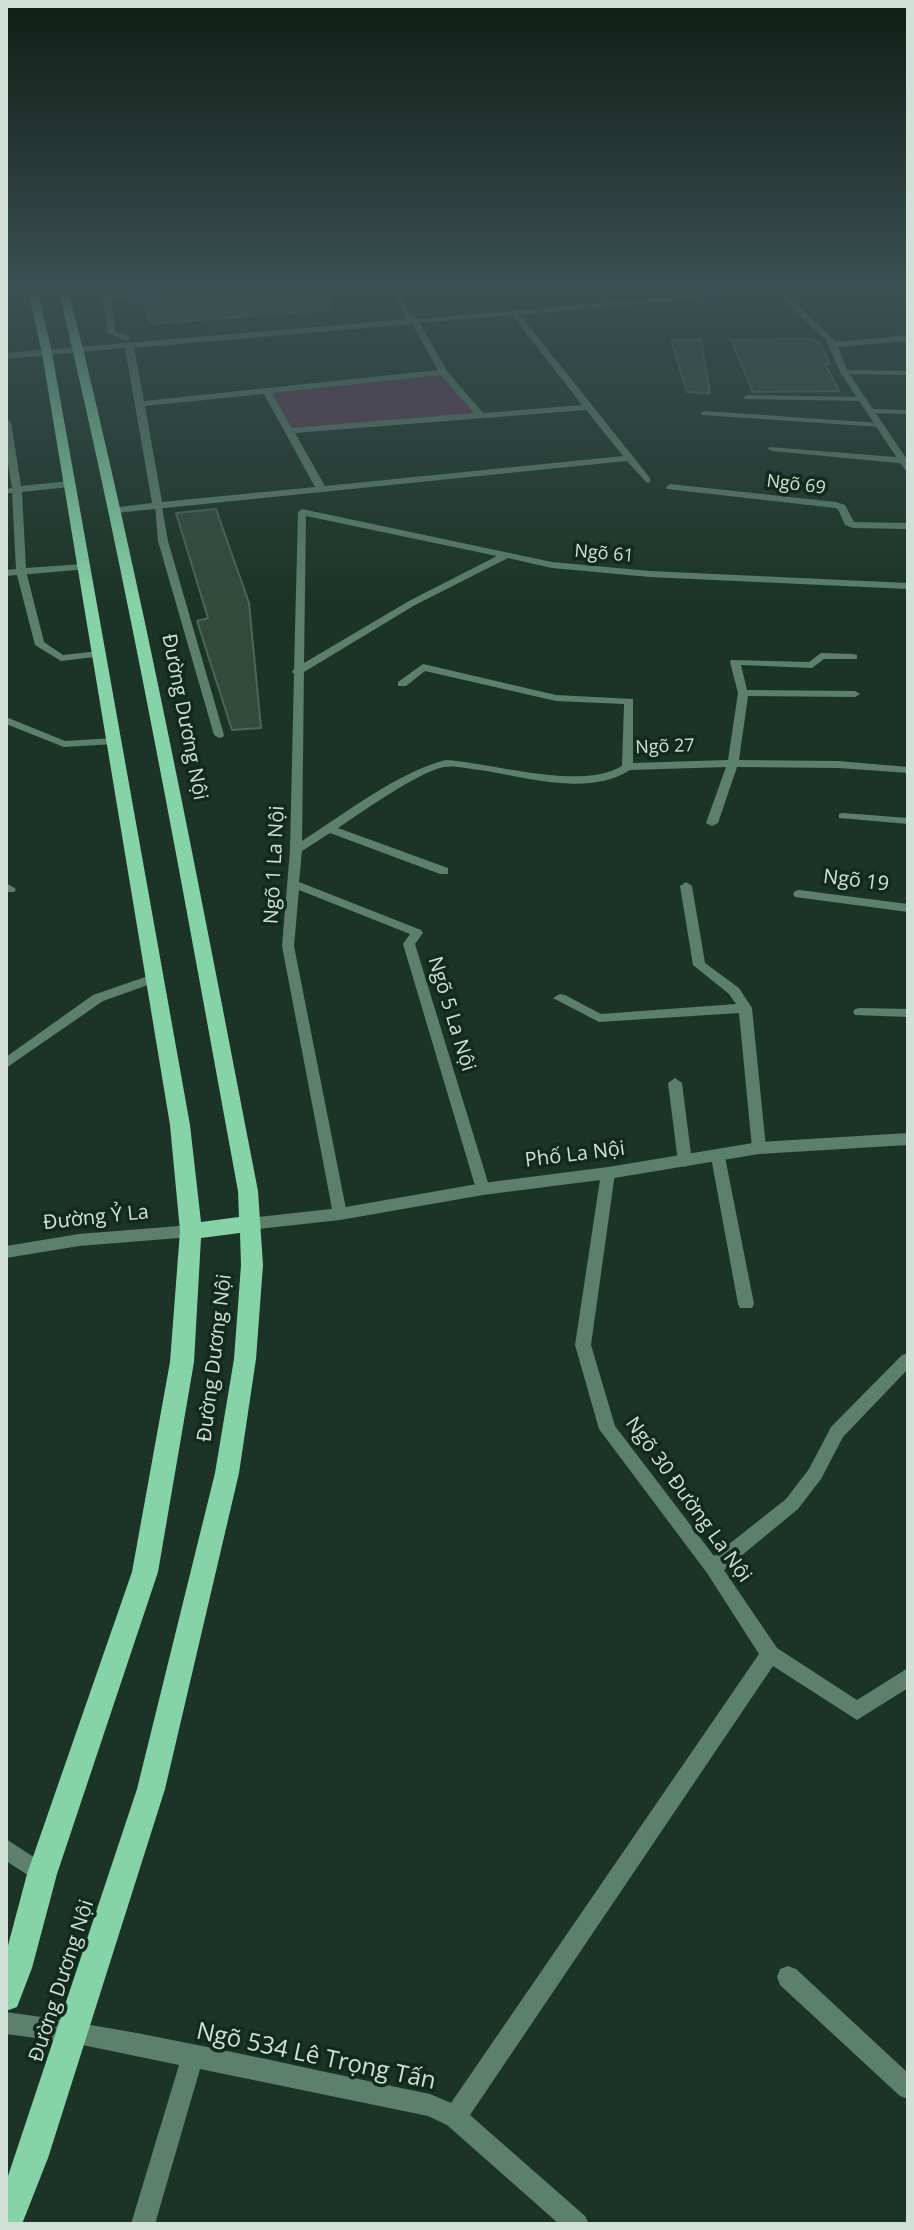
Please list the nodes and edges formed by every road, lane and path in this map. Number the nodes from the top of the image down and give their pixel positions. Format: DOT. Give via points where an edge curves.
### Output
graph roads {
  1 [pos="54,396"];
  2 [pos="88,396"];
  3 [pos="138,396"];
  4 [pos="232,396"];
  5 [pos="270,396"];
  6 [pos="464,396"];
  7 [pos="579,396"];
  8 [pos="861,396"];
  9 [pos="748,397"];
  10 [pos="863,399"];
  11 [pos="140,404"];
  12 [pos="588,407"];
  13 [pos="871,411"];
  14 [pos="908,412"];
  15 [pos="705,413"];
  16 [pos="480,415"];
  17 [pos="6,422"];
  18 [pos="880,425"];
  19 [pos="291,431"];
  20 [pos="772,449"];
  21 [pos="629,458"];
  22 [pos="907,464"];
  23 [pos="647,480"];
  24 [pos="69,484"];
  25 [pos="670,487"];
  26 [pos="12,490"];
  27 [pos="322,490"];
  28 [pos="158,507"];
  29 [pos="115,510"];
  30 [pos="302,512"];
  31 [pos="908,526"];
  32 [pos="505,556"];
  33 [pos="84,567"];
  34 [pos="21,571"];
  35 [pos="6,573"];
  36 [pos="908,586"];
  37 [pos="99,654"];
  38 [pos="853,657"];
  39 [pos="297,672"];
  40 [pos="402,684"];
  41 [pos="743,693"];
  42 [pos="855,694"];
  43 [pos="6,720"];
  44 [pos="219,735"];
  45 [pos="114,741"];
  46 [pos="733,762"];
  47 [pos="627,767"];
  48 [pos="908,770"];
  49 [pos="843,816"];
  50 [pos="908,821"];
  51 [pos="712,823"];
  52 [pos="329,829"];
  53 [pos="296,850"];
  54 [pos="444,871"];
  55 [pos="294,884"];
  56 [pos="686,886"];
  57 [pos="799,894"];
  58 [pos="908,908"];
  59 [pos="154,978"];
  60 [pos="560,998"];
  61 [pos="745,1008"];
  62 [pos="860,1012"];
  63 [pos="908,1013"];
  64 [pos="6,1064"];
  65 [pos="675,1083"];
  66 [pos="908,1139"];
  67 [pos="759,1148"];
  68 [pos="718,1157"];
  69 [pos="685,1162"];
  70 [pos="608,1173"];
  71 [pos="483,1189"];
  72 [pos="340,1214"];
  73 [pos="249,1224"];
  74 [pos="191,1231"];
  75 [pos="6,1252"];
  76 [pos="746,1304"];
  77 [pos="908,1359"];
  78 [pos="713,1568"];
  79 [pos="770,1654"];
  80 [pos="908,1677"];
  81 [pos="6,1849"];
  82 [pos="42,1874"];
  83 [pos="788,1977"];
  84 [pos="6,1996"];
  85 [pos="6,2023"];
  86 [pos="73,2032"];
  87 [pos="193,2056"];
  88 [pos="908,2088"];
  89 [pos="455,2117"];
  90 [pos="6,2223"];
  91 [pos="143,2224"];
  92 [pos="577,2224"];
  1 -- 24 [label="main road, Đường Dương Nội"];
  2 -- 29 [label="main road, Đường Dương Nội"];
  3 -- 11 [label="street"];
  4 -- 11 [label="street"];
  5 -- 19 [label="street"];
  6 -- 16 [label="street"];
  7 -- 12 [label="street"];
  8 -- 10 [label="street"];
  9 -- 10 [label="lane"];
  10 -- 13 [label="street"];
  11 -- 28 [label="street"];
  12 -- 16 [label="street"];
  12 -- 21 [label="street"];
  13 -- 14 [label="lane"];
  13 -- 18 [label="street"];
  15 -- 18 [label="lane"];
  16 -- 19 [label="street"];
  17 -- 26 [label="street"];
  18 -- 22 [label="street"];
  19 -- 27 [label="street"];
  20 -- 22 [label="lane"];
  21 -- 23 [label="street"];
  21 -- 27 [label="street"];
  24 -- 26 [label="street"];
  24 -- 33 [label="main road, Đường Dương Nội"];
  25 -- 31 [label="lane, Ngõ 69" via="836,505 853,525"];
  26 -- 34 [label="street"];
  27 -- 28 [label="street"];
  28 -- 29 [label="street"];
  28 -- 44 [label="lane"];
  29 -- 73 [label="main road, Đường Dương Nội" via="166,754 248,1191"];
  30 -- 32 [label="lane, Ngõ 61"];
  30 -- 39 [label="lane, Ngõ 1 La Nội"];
  32 -- 36 [label="lane, Ngõ 61" via="650,574"];
  32 -- 39 [label="lane" via="412,603"];
  33 -- 34 [label="street"];
  33 -- 37 [label="main road, Đường Dương Nội"];
  34 -- 35 [label="street"];
  34 -- 37 [label="lane" via="39,643 61,658"];
  37 -- 45 [label="main road, Đường Dương Nội"];
  38 -- 41 [label="lane" via="821,656 812,665 735,662"];
  39 -- 53 [label="lane, Ngõ 1 La Nội"];
  40 -- 47 [label="lane, Ngõ 27" via="423,667 556,698 629,701"];
  41 -- 42 [label="lane"];
  41 -- 46 [label="lane"];
  43 -- 45 [label="lane" via="64,744"];
  45 -- 59 [label="main road, Đường Dương Nội"];
  46 -- 47 [label="lane, Ngõ 27"];
  46 -- 48 [label="lane, Ngõ 27" via="851,763"];
  46 -- 51 [label="lane"];
  47 -- 52 [label="lane" via="610,777 584,779 436,764"];
  49 -- 50 [label="lane"];
  52 -- 53 [label="lane"];
  52 -- 54 [label="lane"];
  53 -- 55 [label="lane, Ngõ 1 La Nội"];
  55 -- 71 [label="lane, Ngõ 5 La Nội" via="417,933 409,944"];
  55 -- 72 [label="lane, Ngõ 1 La Nội" via="288,946"];
  56 -- 61 [label="lane" via="699,965 734,991"];
  57 -- 58 [label="lane, Ngõ 19"];
  59 -- 64 [label="lane" via="98,998"];
  59 -- 74 [label="main road, Đường Dương Nội" via="180,1125"];
  60 -- 61 [label="lane" via="599,1018"];
  61 -- 67 [label="lane"];
  62 -- 63 [label="lane"];
  65 -- 69 [label="lane"];
  66 -- 67 [label="street, Phố La Nội"];
  67 -- 68 [label="street, Phố La Nội"];
  68 -- 69 [label="street, Phố La Nội"];
  68 -- 76 [label="lane"];
  69 -- 70 [label="street, Phố La Nội"];
  70 -- 71 [label="street, Phố La Nội"];
  70 -- 78 [label="lane, Ngõ 30 Đường La Nội" via="583,1345 607,1429"];
  71 -- 72 [label="street, Phố La Nội"];
  72 -- 73 [label="street, Phố La Nội"];
  73 -- 74 [label="main road"];
  73 -- 86 [label="main road, Đường Dương Nội" via="252,1265 245,1359 227,1473 151,1789"];
  74 -- 75 [label="street, Đường Ỷ La"];
  74 -- 82 [label="main road, Đường Dương Nội" via="182,1362 145,1572"];
  77 -- 78 [label="lane" via="837,1432 792,1504"];
  78 -- 79 [label="lane, Ngõ 30 Đường La Nội"];
  79 -- 80 [label="lane" via="857,1711"];
  79 -- 89 [label="lane"];
  81 -- 82 [label="lane"];
  82 -- 84 [label="main road, Đường Dương Nội"];
  83 -- 88 [label="lane"];
  85 -- 86 [label="lane, Ngõ 534 Lê Trọng Tấn"];
  86 -- 87 [label="lane, Ngõ 534 Lê Trọng Tấn"];
  86 -- 90 [label="main road, Đường Dương Nội"];
  87 -- 89 [label="lane, Ngõ 534 Lê Trọng Tấn" via="430,2105"];
  87 -- 91 [label="lane"];
  89 -- 92 [label="lane, Ngõ 534 Lê Trọng Tấn"];
}
